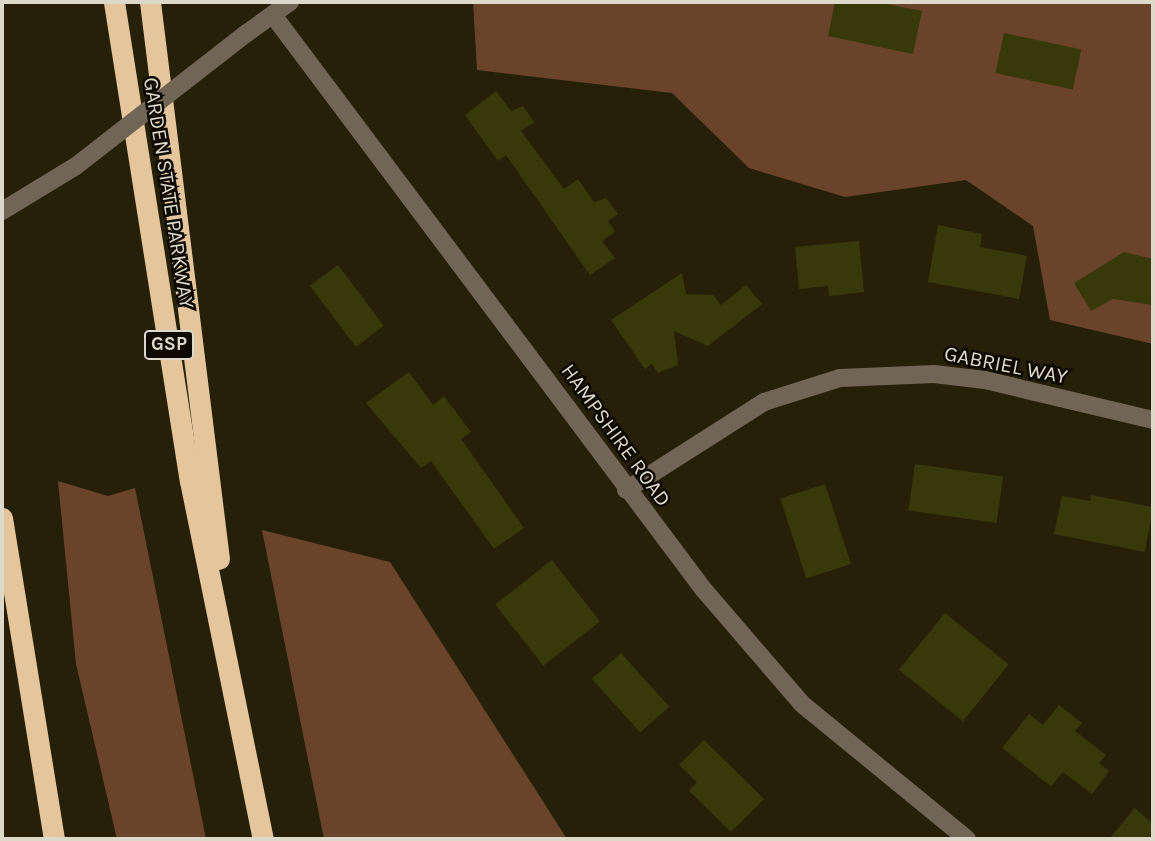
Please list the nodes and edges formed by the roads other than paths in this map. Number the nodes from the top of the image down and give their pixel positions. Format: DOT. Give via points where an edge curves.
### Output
graph roads {
  1 [pos="114,2"];
  2 [pos="150,2"];
  3 [pos="290,2"];
  4 [pos="273,15"];
  5 [pos="2,211"];
  6 [pos="1153,420"];
  7 [pos="626,490"];
  8 [pos="2,518"];
  9 [pos="232,680"];
  10 [pos="54,839"];
  11 [pos="263,839"];
  12 [pos="967,839"];
  1 -- 9 [label="highway, GARDEN STATE PARKWAY / GSP" via="190,481"];
  2 -- 9 [label="highway, GARDEN STATE PARKWAY / GSP"];
  3 -- 4 [label="street"];
  4 -- 5 [label="street, bridge" via="76,166"];
  4 -- 7 [label="street, HAMPSHIRE ROAD"];
  6 -- 7 [label="street, GABRIEL WAY" via="985,380 934,374 840,377 764,402"];
  7 -- 12 [label="street, HAMPSHIRE ROAD" via="802,704"];
  8 -- 10 [label="highway"];
  9 -- 11 [label="highway, GARDEN STATE PARKWAY / GSP"];
}
